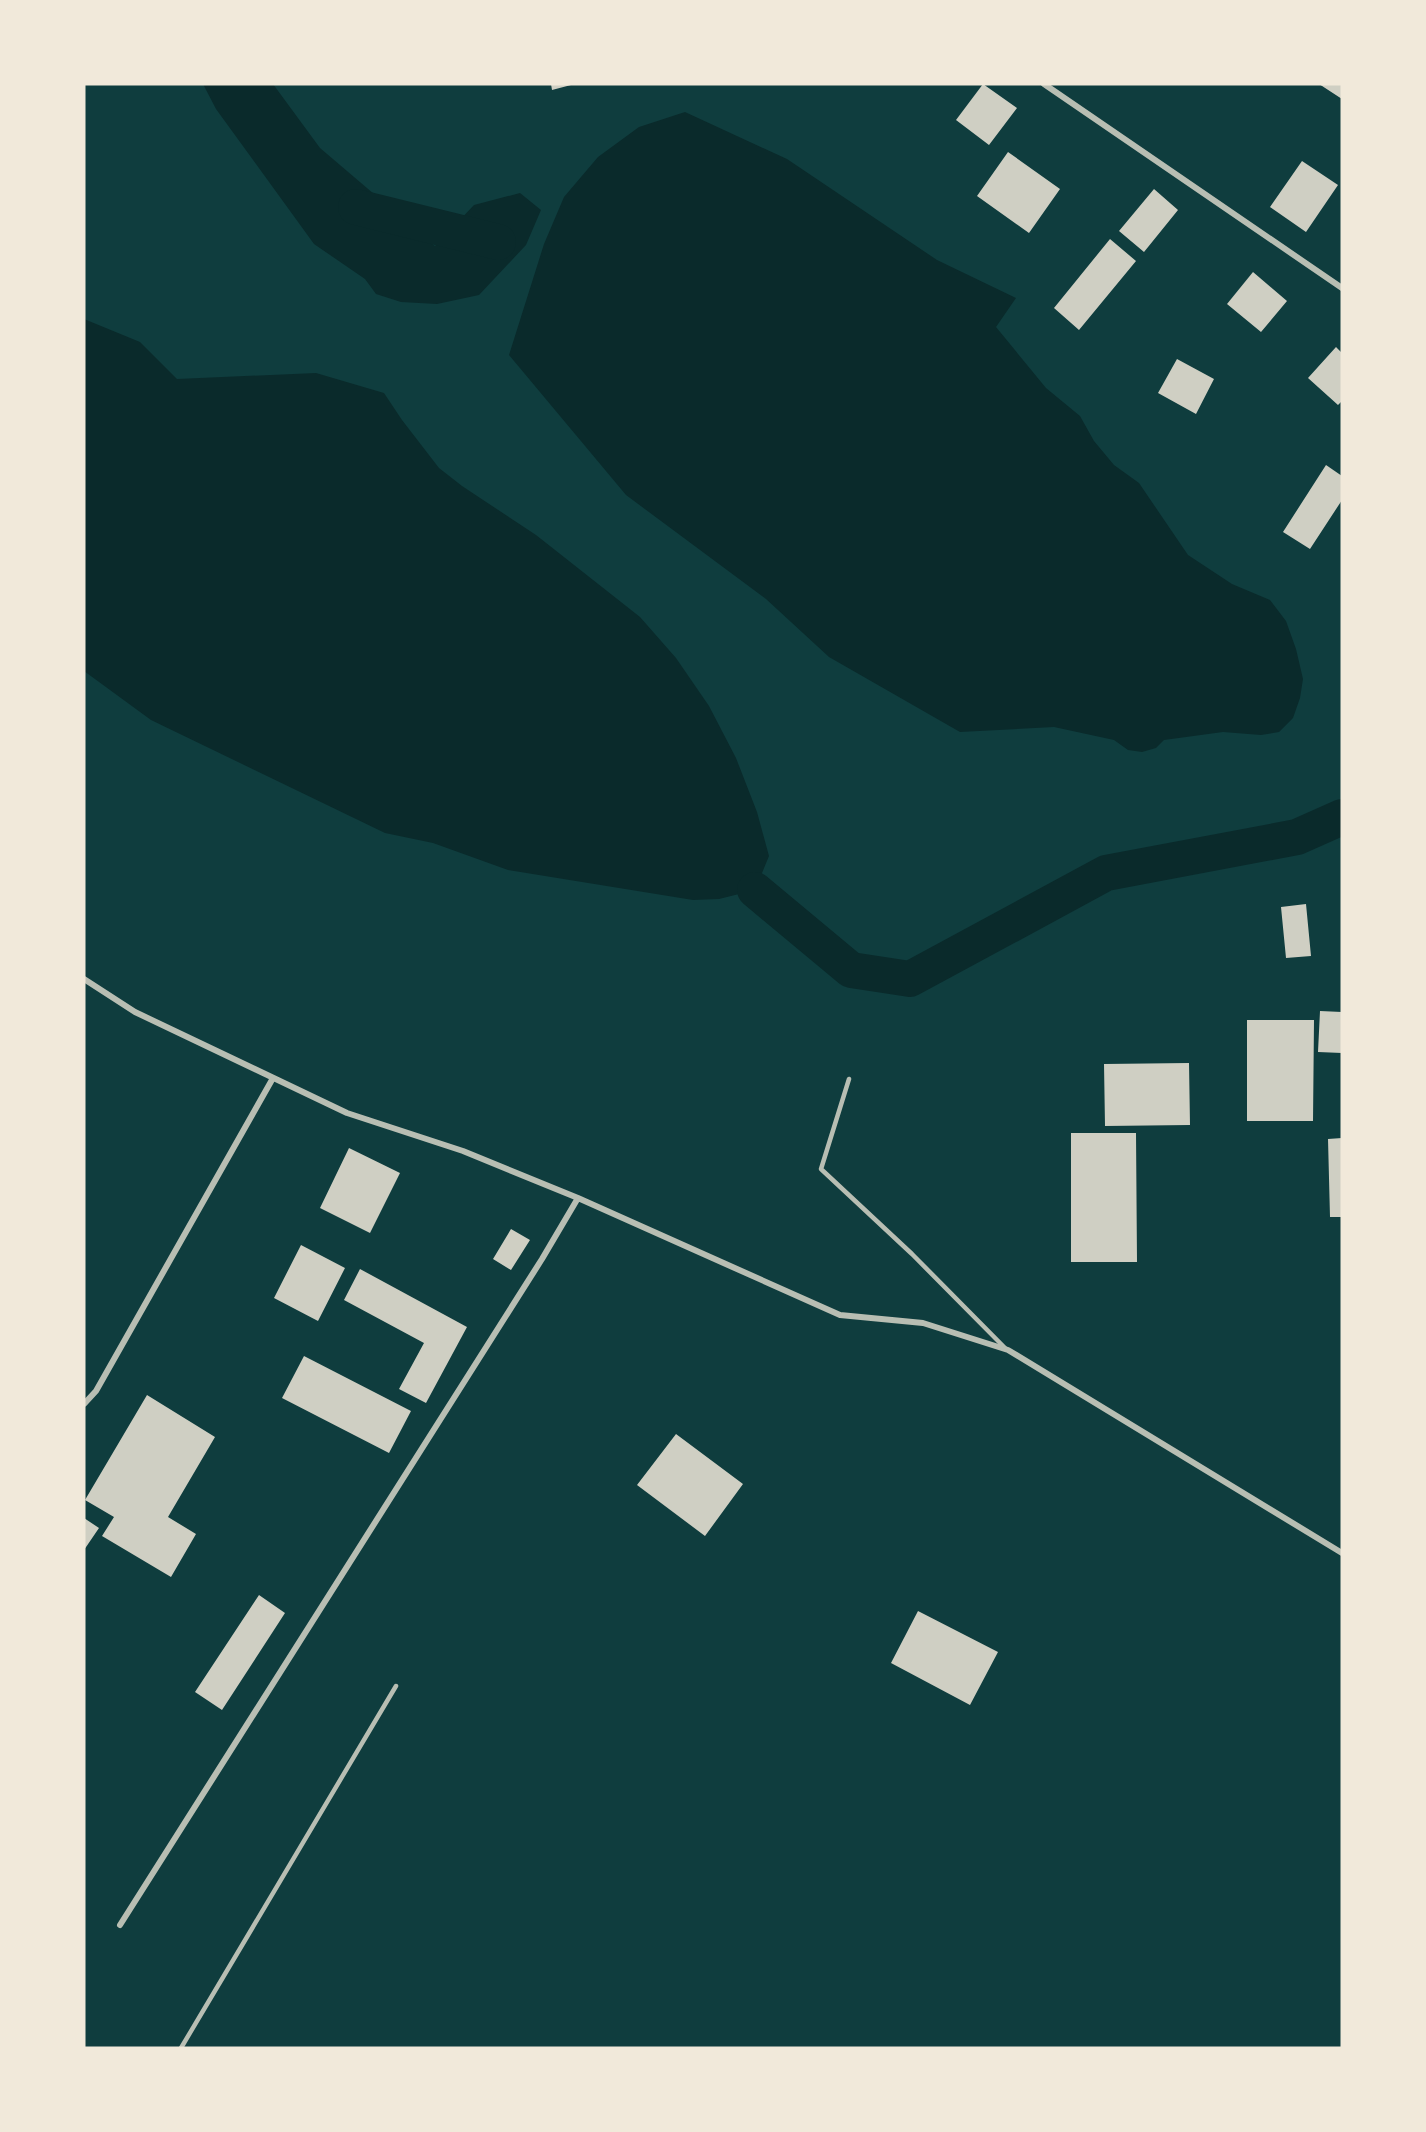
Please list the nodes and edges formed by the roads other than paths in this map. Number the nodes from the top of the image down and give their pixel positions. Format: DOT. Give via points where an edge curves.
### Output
graph roads {
  1 [pos="1044,84"];
  2 [pos="1342,288"];
  3 [pos="84,979"];
  4 [pos="273,1078"];
  5 [pos="849,1079"];
  6 [pos="578,1198"];
  7 [pos="1008,1350"];
  8 [pos="84,1404"];
  9 [pos="1342,1553"];
  10 [pos="396,1686"];
  11 [pos="120,1925"];
  12 [pos="181,2048"];
  1 -- 2 [label="street"];
  3 -- 4 [label="street" via="135,1012"];
  4 -- 6 [label="street" via="347,1113 463,1150"];
  4 -- 8 [label="street" via="96,1392"];
  5 -- 7 [label="lane" via="820,1169"];
  6 -- 7 [label="street" via="840,1315 923,1323"];
  6 -- 11 [label="street"];
  7 -- 9 [label="street"];
  10 -- 12 [label="lane"];
}
